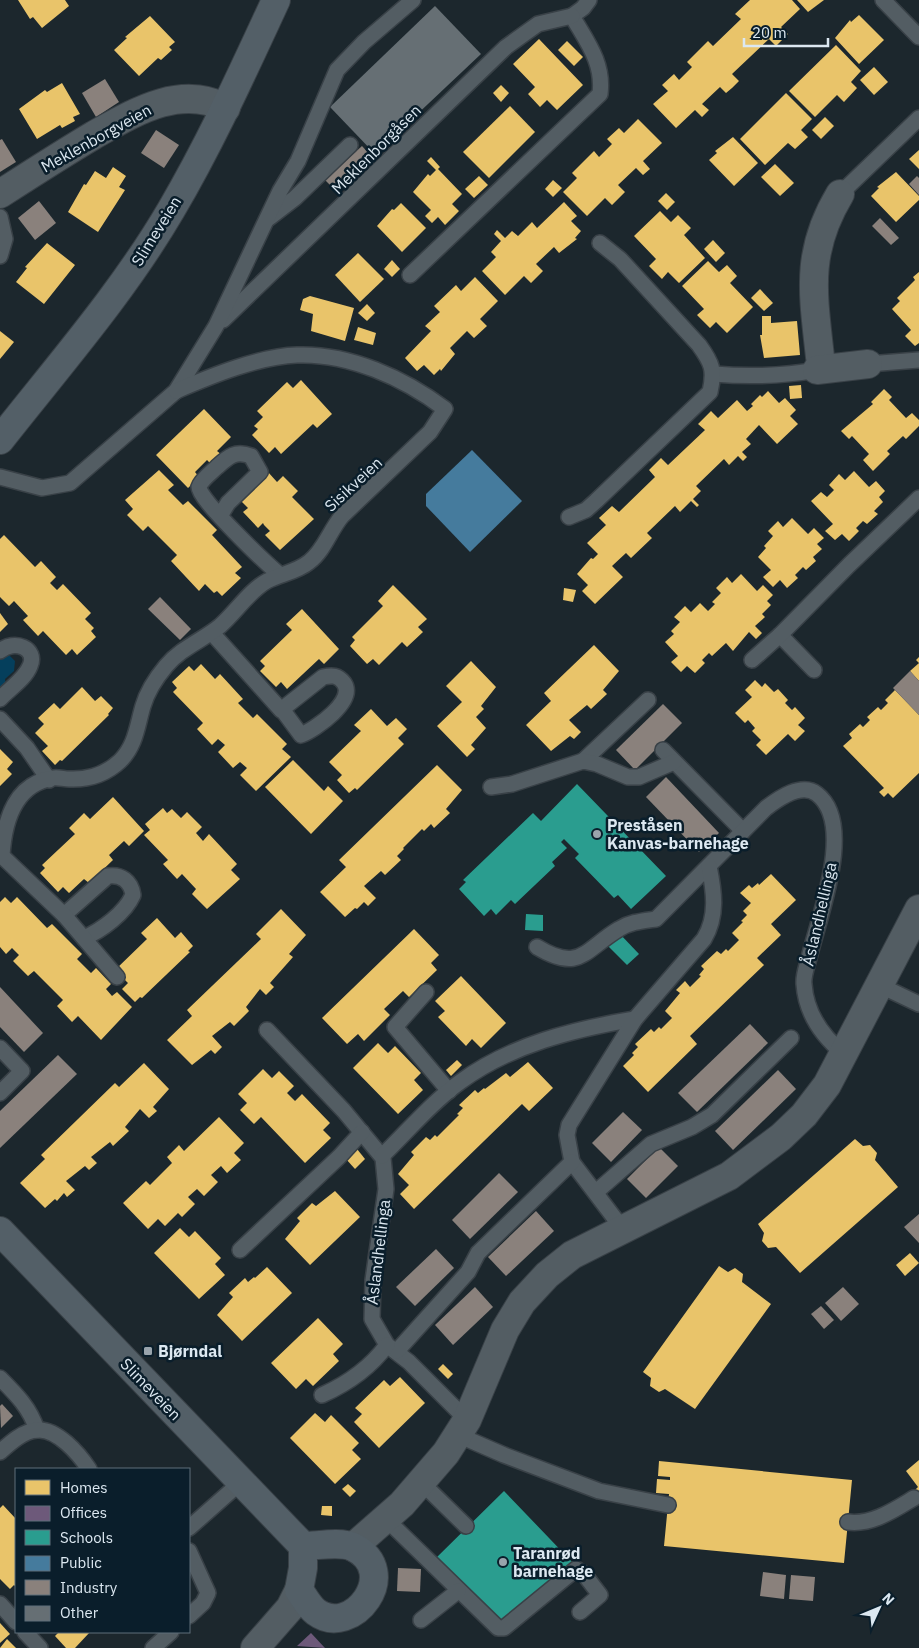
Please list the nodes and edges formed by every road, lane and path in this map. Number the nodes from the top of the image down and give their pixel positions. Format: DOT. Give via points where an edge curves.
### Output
graph roads {
  1 [pos="276,0"];
  2 [pos="413,0"];
  3 [pos="589,0"];
  4 [pos="883,0"];
  5 [pos="572,16"];
  6 [pos="919,37"];
  7 [pos="226,108"];
  8 [pos="919,118"];
  9 [pos="350,145"];
  10 [pos="0,194"];
  11 [pos="840,194"];
  12 [pos="0,218"];
  13 [pos="266,221"];
  14 [pos="600,244"];
  15 [pos="0,256"];
  16 [pos="410,275"];
  17 [pos="216,326"];
  18 [pos="919,360"];
  19 [pos="819,364"];
  20 [pos="868,364"];
  21 [pos="714,374"];
  22 [pos="176,391"];
  23 [pos="445,409"];
  24 [pos="0,440"];
  25 [pos="0,477"];
  26 [pos="919,498"];
  27 [pos="220,516"];
  28 [pos="569,517"];
  29 [pos="280,576"];
  30 [pos="212,632"];
  31 [pos="780,635"];
  32 [pos="0,651"];
  33 [pos="752,660"];
  34 [pos="814,670"];
  35 [pos="0,699"];
  36 [pos="648,700"];
  37 [pos="281,710"];
  38 [pos="0,719"];
  39 [pos="663,750"];
  40 [pos="583,761"];
  41 [pos="674,762"];
  42 [pos="49,780"];
  43 [pos="491,788"];
  44 [pos="742,831"];
  45 [pos="1,860"];
  46 [pos="708,866"];
  47 [pos="919,908"];
  48 [pos="64,915"];
  49 [pos="84,938"];
  50 [pos="537,947"];
  51 [pos="116,977"];
  52 [pos="879,985"];
  53 [pos="426,992"];
  54 [pos="919,1004"];
  55 [pos="635,1019"];
  56 [pos="267,1030"];
  57 [pos="791,1038"];
  58 [pos="0,1048"];
  59 [pos="844,1054"];
  60 [pos="449,1091"];
  61 [pos="0,1093"];
  62 [pos="362,1132"];
  63 [pos="382,1156"];
  64 [pos="572,1162"];
  65 [pos="596,1192"];
  66 [pos="622,1228"];
  67 [pos="0,1231"];
  68 [pos="240,1250"];
  69 [pos="392,1348"];
  70 [pos="0,1378"];
  71 [pos="322,1395"];
  72 [pos="462,1427"];
  73 [pos="37,1430"];
  74 [pos="0,1452"];
  75 [pos="88,1468"];
  76 [pos="241,1482"];
  77 [pos="422,1483"];
  78 [pos="914,1498"];
  79 [pos="668,1505"];
  80 [pos="385,1518"];
  81 [pos="848,1522"];
  82 [pos="466,1526"];
  83 [pos="190,1527"];
  84 [pos="303,1546"];
  85 [pos="353,1547"];
  86 [pos="190,1553"];
  87 [pos="300,1590"];
  88 [pos="458,1590"];
  89 [pos="0,1604"];
  90 [pos="580,1612"];
  91 [pos="190,1615"];
  92 [pos="421,1620"];
  93 [pos="15,1621"];
  94 [pos="26,1633"];
  95 [pos="170,1633"];
  96 [pos="40,1648"];
  97 [pos="153,1648"];
  98 [pos="255,1648"];
  1 -- 7 [label="street, Slimeveien"];
  2 -- 13 [label="lane, Meklenborgåsen" via="336,70 298,161"];
  3 -- 5 [label="lane"];
  4 -- 6 [label="lane"];
  5 -- 16 [label="lane" via="599,64 600,94"];
  5 -- 17 [label="lane, Meklenborgåsen" via="538,24 506,47"];
  7 -- 10 [label="street, Meklenborgveien" via="212,100 190,99 143,108"];
  7 -- 24 [label="street, Slimeveien" via="176,202 150,243"];
  8 -- 11 [label="lane"];
  9 -- 13 [label="lane"];
  11 -- 19 [label="street" via="819,239 813,276"];
  12 -- 15 [label="lane" via="5,239"];
  13 -- 17 [label="lane, Meklenborgåsen"];
  14 -- 21 [label="lane" via="620,260 699,345"];
  17 -- 22 [label="lane, Meklenborgåsen"];
  18 -- 20 [label="lane"];
  19 -- 20 [label="street"];
  19 -- 21 [label="lane" via="749,377"];
  21 -- 28 [label="lane" via="710,392 586,510"];
  22 -- 23 [label="lane, Meklenborgåsen" via="218,373 300,355 345,359 368,367 429,397"];
  22 -- 25 [label="lane, Meklenborgåsen" via="70,483 42,488"];
  23 -- 29 [label="lane, Sisikveien" via="430,432 342,516 309,562"];
  26 -- 31 [label="lane"];
  27 -- 29 [label="lane"];
  29 -- 30 [label="lane, Sisikveien" via="265,582"];
  30 -- 37 [label="lane"];
  30 -- 42 [label="lane, Sisikveien" via="166,666 143,704 134,743 121,760 107,772 90,779"];
  31 -- 33 [label="lane"];
  31 -- 34 [label="lane"];
  32 -- 35 [label="lane" via="10,644 20,645 31,658 27,672"];
  36 -- 40 [label="lane"];
  38 -- 42 [label="lane" via="27,748"];
  39 -- 41 [label="lane"];
  40 -- 41 [label="lane" via="633,777"];
  40 -- 43 [label="lane"];
  41 -- 44 [label="lane"];
  42 -- 45 [label="lane, Sisikveien" via="35,784 16,800 7,820"];
  44 -- 46 [label="lane, Åslandhellinga"];
  44 -- 59 [label="lane, Åslandhellinga" via="776,800 800,791 813,790 828,807 835,838 830,878 803,982 812,1017 832,1044"];
  45 -- 48 [label="lane, Sisikveien"];
  46 -- 50 [label="lane, Åslandhellinga" via="656,919 625,926 581,957 553,956"];
  46 -- 55 [label="lane" via="714,890 710,928"];
  47 -- 52 [label="street"];
  48 -- 49 [label="lane, Sisikveien"];
  48 -- 49 [label="lane" via="108,876 116,875 128,882 133,895 131,900 104,926"];
  49 -- 51 [label="lane, Sisikveien"];
  52 -- 54 [label="lane"];
  52 -- 59 [label="street"];
  53 -- 60 [label="lane" via="395,1027"];
  55 -- 60 [label="lane" via="588,1028 516,1051 476,1071"];
  55 -- 64 [label="lane" via="573,1115 567,1135"];
  56 -- 62 [label="lane"];
  57 -- 65 [label="lane" via="712,1115 651,1144"];
  58 -- 61 [label="lane" via="22,1071"];
  59 -- 66 [label="street" via="804,1115 782,1136 729,1176"];
  60 -- 63 [label="lane"];
  62 -- 63 [label="lane"];
  62 -- 68 [label="lane" via="339,1158"];
  63 -- 69 [label="lane, Åslandhellinga" via="386,1189 371,1300 372,1319"];
  64 -- 65 [label="lane"];
  64 -- 69 [label="lane" via="478,1253 462,1279"];
  65 -- 66 [label="lane"];
  66 -- 72 [label="street" via="572,1255 547,1275 522,1302 504,1330"];
  67 -- 76 [label="street, Slimeveien"];
  69 -- 71 [label="lane" via="337,1389"];
  69 -- 72 [label="lane, Åslandhellinga"];
  70 -- 73 [label="lane" via="20,1398 33,1417"];
  72 -- 77 [label="street"];
  72 -- 79 [label="lane" via="504,1455 599,1491"];
  73 -- 74 [label="lane" via="14,1440"];
  73 -- 75 [label="lane" via="54,1434"];
  76 -- 83 [label="lane"];
  76 -- 84 [label="street, Slimeveien"];
  77 -- 80 [label="street"];
  77 -- 82 [label="lane"];
  78 -- 81 [label="lane" via="882,1516"];
  80 -- 85 [label="street"];
  80 -- 88 [label="lane"];
  84 -- 85 [label="street"];
  84 -- 87 [label="street"];
  85 -- 87 [label="street" via="367,1558 374,1578 369,1596 359,1608 343,1616 324,1616 315,1612"];
  86 -- 91 [label="lane" via="208,1592 204,1603"];
  87 -- 98 [label="street" via="290,1608"];
  88 -- 90 [label="lane" via="501,1629 576,1569 600,1595"];
  88 -- 92 [label="lane"];
  89 -- 93 [label="lane"];
  94 -- 96 [label="lane"];
  95 -- 97 [label="lane"];
}
